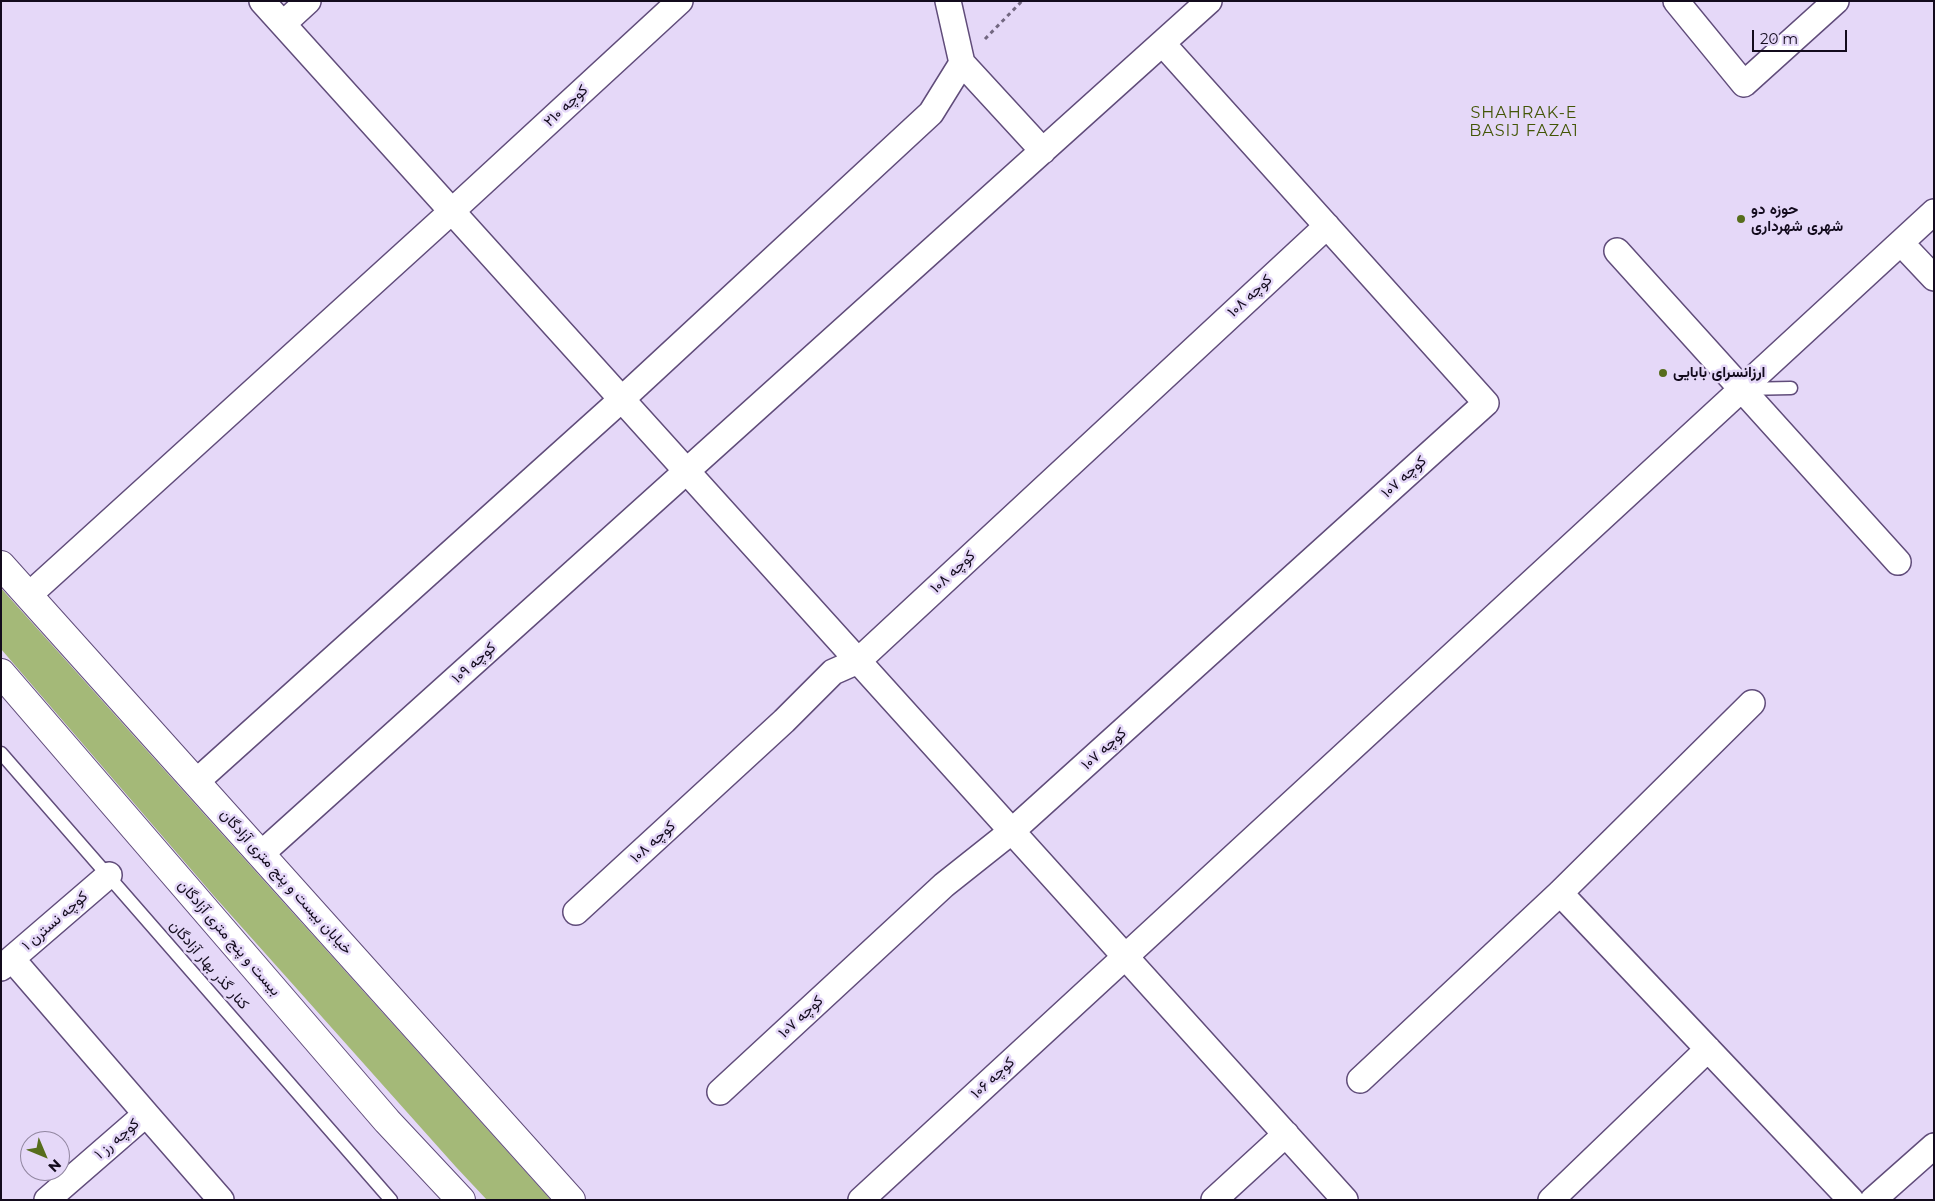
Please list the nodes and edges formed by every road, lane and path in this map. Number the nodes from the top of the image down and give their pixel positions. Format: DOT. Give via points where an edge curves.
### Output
graph roads {
  1 [pos="262,1"];
  2 [pos="308,1"];
  3 [pos="680,1"];
  4 [pos="948,1"];
  5 [pos="1022,1"];
  6 [pos="1209,1"];
  7 [pos="1676,1"];
  8 [pos="1836,1"];
  9 [pos="284,24"];
  10 [pos="1163,44"];
  11 [pos="962,63"];
  12 [pos="1043,151"];
  13 [pos="452,211"];
  14 [pos="1934,212"];
  15 [pos="1326,226"];
  16 [pos="1901,243"];
  17 [pos="1617,251"];
  18 [pos="1934,278"];
  19 [pos="1791,388"];
  20 [pos="1741,389"];
  21 [pos="622,399"];
  22 [pos="687,471"];
  23 [pos="1898,562"];
  24 [pos="1,565"];
  25 [pos="29,595"];
  26 [pos="858,661"];
  27 [pos="1,673"];
  28 [pos="1752,702"];
  29 [pos="1,753"];
  30 [pos="196,782"];
  31 [pos="1012,831"];
  32 [pos="261,854"];
  33 [pos="109,875"];
  34 [pos="1560,892"];
  35 [pos="576,912"];
  36 [pos="1126,956"];
  37 [pos="7,963"];
  38 [pos="1708,1049"];
  39 [pos="1360,1080"];
  40 [pos="720,1092"];
  41 [pos="146,1114"];
  42 [pos="1286,1134"];
  43 [pos="1934,1146"];
  44 [pos="47,1200"];
  45 [pos="221,1200"];
  46 [pos="391,1200"];
  47 [pos="461,1200"];
  48 [pos="571,1200"];
  49 [pos="861,1200"];
  50 [pos="1214,1200"];
  51 [pos="1345,1200"];
  52 [pos="1551,1200"];
  53 [pos="1851,1200"];
  54 [pos="1873,1200"];
  1 -- 9 [label="street"];
  2 -- 9 [label="street"];
  3 -- 13 [label="street, ۲۱۰ کوچه"];
  4 -- 11 [label="street"];
  5 -- 11 [label="path"];
  6 -- 10 [label="street, ۱۰۹ کوچه"];
  7 -- 8 [label="street" via="1744,84"];
  9 -- 13 [label="street"];
  10 -- 12 [label="street, ۱۰۹ کوچه"];
  10 -- 15 [label="street"];
  11 -- 12 [label="street"];
  11 -- 21 [label="street" via="932,113"];
  12 -- 22 [label="street, ۱۰۹ کوچه"];
  13 -- 21 [label="street"];
  13 -- 25 [label="street, ۲۱۰ کوچه"];
  14 -- 16 [label="street, ۱۰۶ کوچه"];
  15 -- 26 [label="street, ۱۰۸ کوچه"];
  15 -- 31 [label="street, ۱۰۷ کوچه" via="1486,403"];
  16 -- 18 [label="street"];
  16 -- 20 [label="street, ۱۰۶ کوچه"];
  17 -- 20 [label="street"];
  19 -- 20 [label="lane"];
  20 -- 23 [label="street"];
  20 -- 36 [label="street, ۱۰۶ کوچه"];
  21 -- 22 [label="street"];
  21 -- 30 [label="street"];
  22 -- 26 [label="street"];
  22 -- 32 [label="street, ۱۰۹ کوچه"];
  24 -- 25 [label="main road, خیابان بیست و پنج متری آزادگان"];
  25 -- 30 [label="main road, خیابان بیست و پنج متری آزادگان"];
  26 -- 31 [label="street"];
  26 -- 35 [label="street, ۱۰۸ کوچه" via="833,672 784,722"];
  27 -- 47 [label="main road, بیست و پنج متری آزادگان" via="387,1121"];
  28 -- 34 [label="street"];
  29 -- 33 [label="lane, کنار گذر بهار آزادگان"];
  30 -- 32 [label="main road, خیابان بیست و پنج متری آزادگان"];
  31 -- 36 [label="street"];
  31 -- 40 [label="street, ۱۰۷ کوچه" via="944,885"];
  32 -- 48 [label="main road, خیابان بیست و پنج متری آزادگان"];
  33 -- 37 [label="street, کوچه نسترن ۱"];
  33 -- 46 [label="lane, کنار گذر بهار آزادگان"];
  34 -- 38 [label="street"];
  34 -- 39 [label="street"];
  36 -- 42 [label="street"];
  36 -- 49 [label="street, ۱۰۶ کوچه"];
  37 -- 41 [label="street"];
  38 -- 52 [label="street"];
  38 -- 53 [label="street"];
  41 -- 44 [label="street, کوچه رز ۱"];
  41 -- 45 [label="street, کوچه رز ۱"];
  42 -- 50 [label="street"];
  42 -- 51 [label="street"];
  43 -- 54 [label="street"];
}
